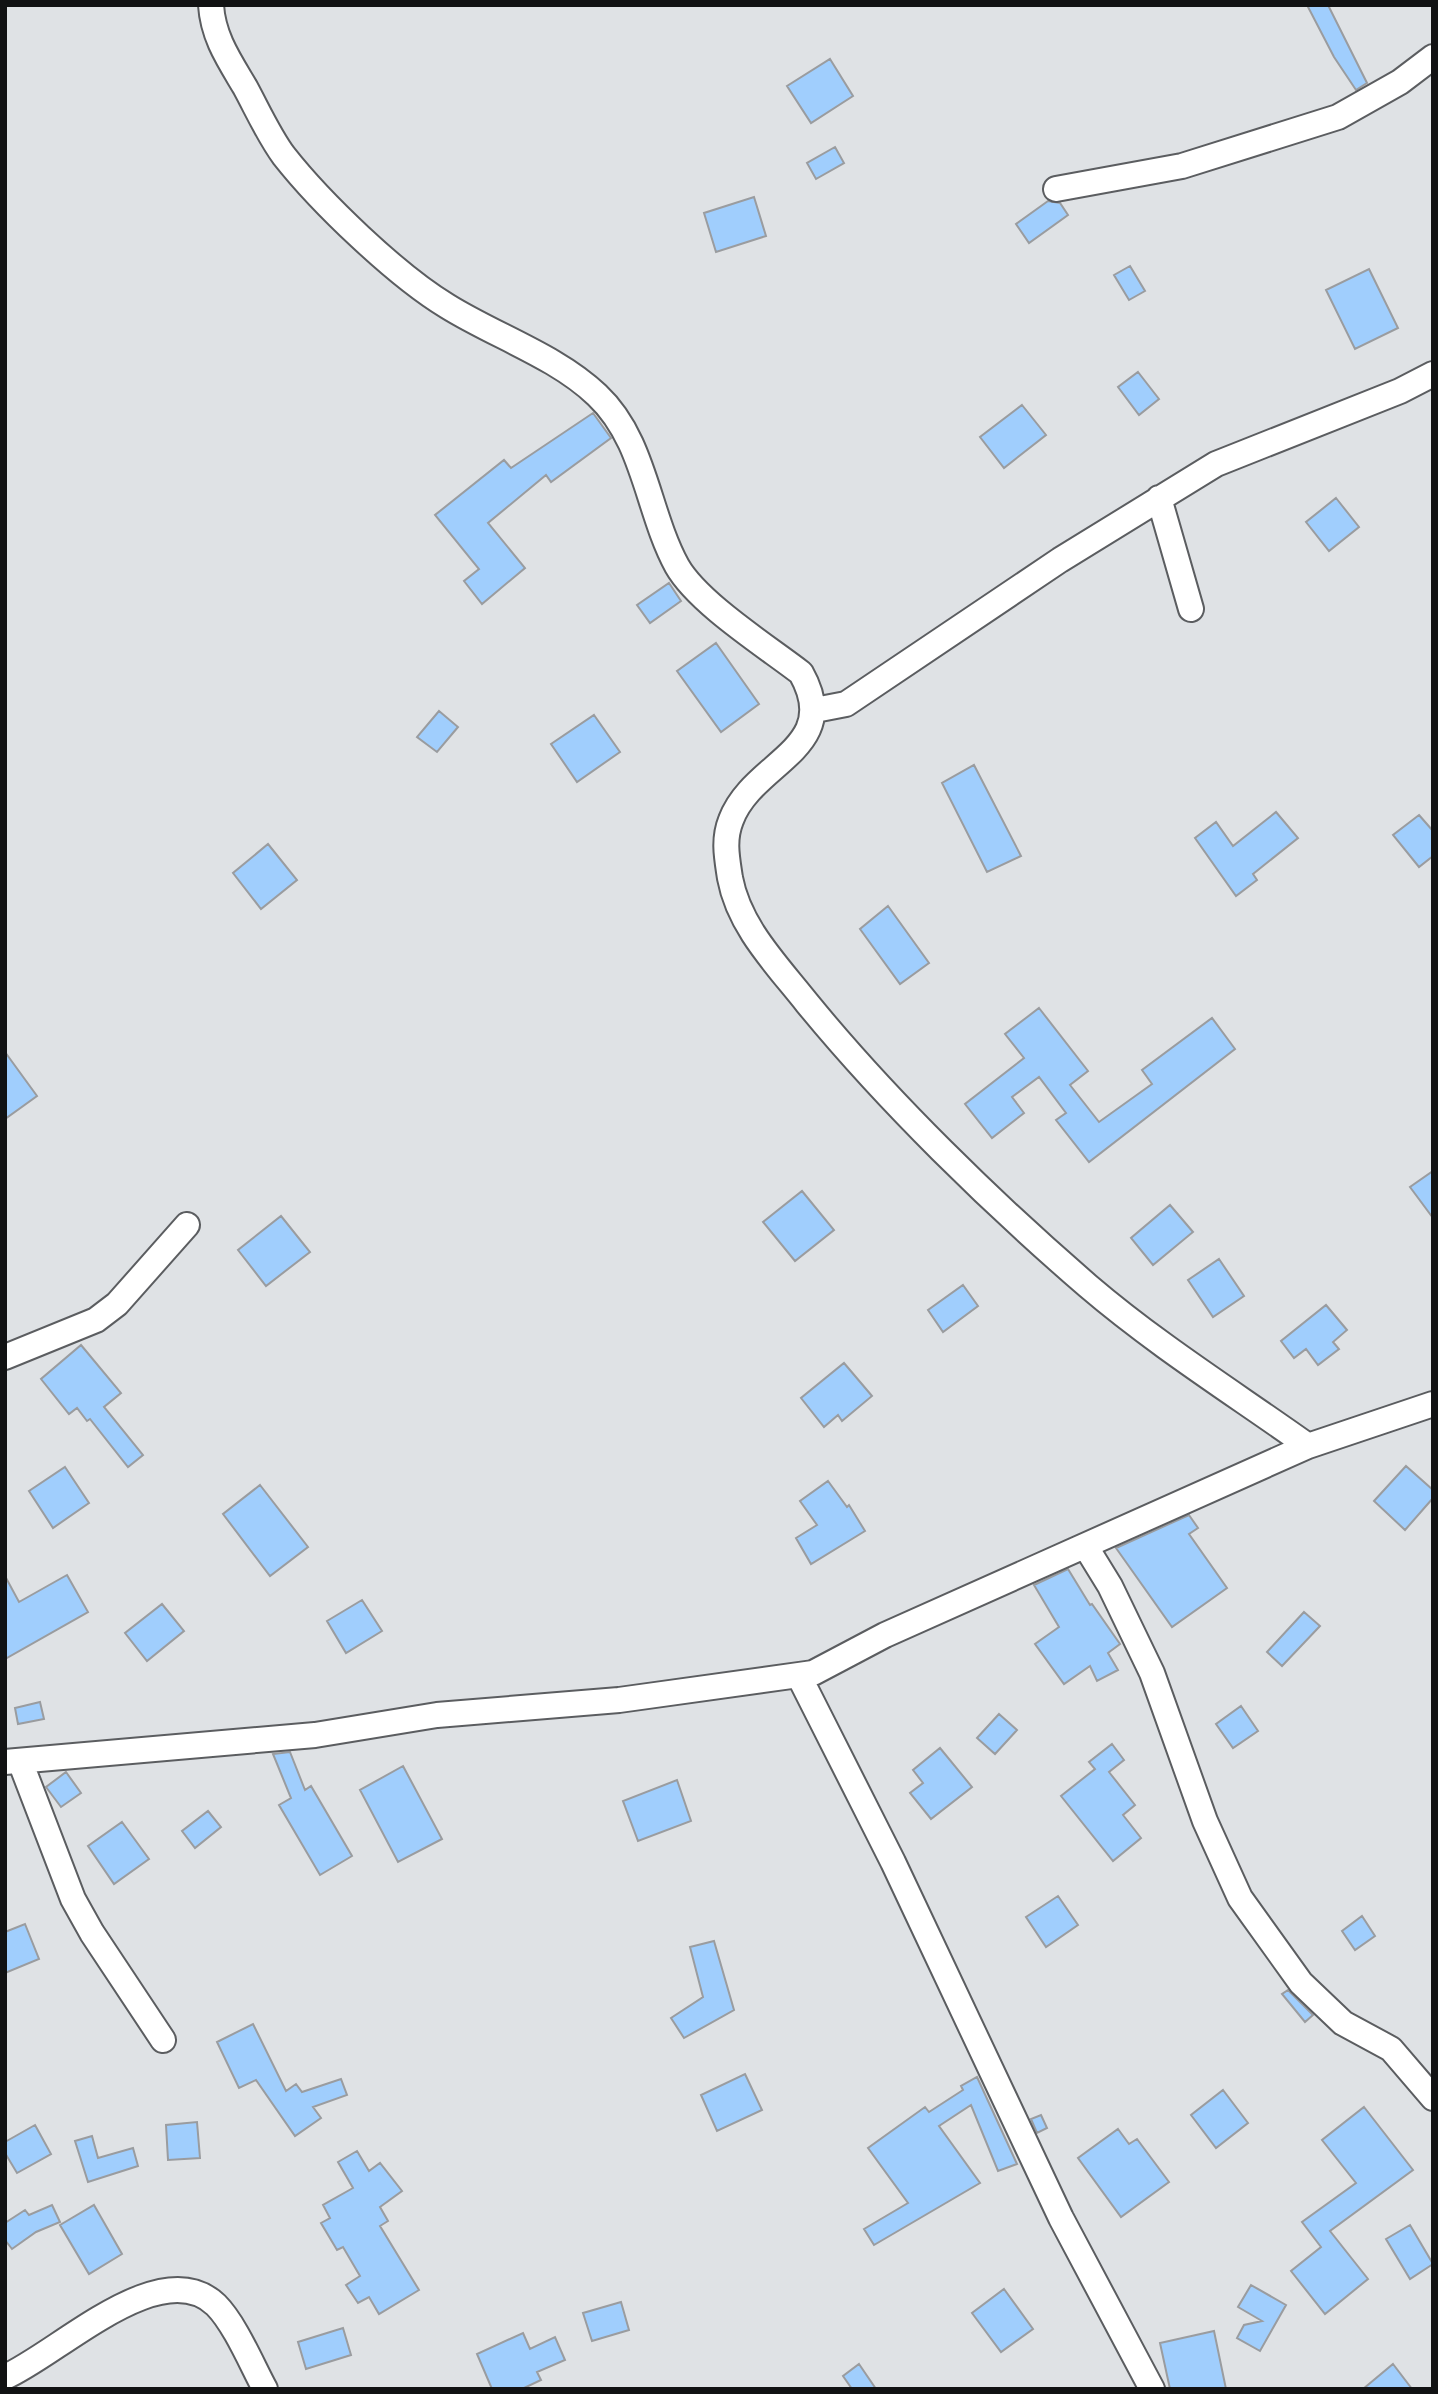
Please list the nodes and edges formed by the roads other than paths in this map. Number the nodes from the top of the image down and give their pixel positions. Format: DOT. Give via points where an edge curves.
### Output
graph roads {
  1 [pos="211,5"];
  2 [pos="1433,57"];
  3 [pos="1056,189"];
  4 [pos="1433,374"];
  5 [pos="1159,498"];
  6 [pos="1191,609"];
  7 [pos="815,710"];
  8 [pos="187,1225"];
  9 [pos="5,1357"];
  10 [pos="1433,1404"];
  11 [pos="1308,1446"];
  12 [pos="1086,1548"];
  13 [pos="799,1676"];
  14 [pos="12,1762"];
  15 [pos="163,2040"];
  16 [pos="1433,2098"];
  17 [pos="5,2376"];
  18 [pos="265,2389"];
  19 [pos="1152,2389"];
  1 -- 7 [label="street" via="212,25 222,47 283,155 336,213 443,304 556,366 596,394 618,419 637,457 678,567 704,598 801,673"];
  2 -- 3 [label="street" via="1400,82 1338,117 1182,166"];
  4 -- 5 [label="street" via="1216,464"];
  5 -- 6 [label="street"];
  5 -- 7 [label="street" via="846,704"];
  7 -- 11 [label="street" via="802,741 747,795 731,819 725,848 732,892 752,935 873,1080 1069,1269"];
  8 -- 9 [label="street" via="117,1304 96,1320"];
  10 -- 11 [label="street"];
  11 -- 12 [label="street"];
  12 -- 13 [label="street"];
  12 -- 16 [label="street" via="1139,1643 1205,1821 1240,1898 1301,1983 1343,2023 1391,2049"];
  13 -- 14 [label="street" via="619,1700 437,1714 315,1735"];
  13 -- 19 [label="street" via="887,1849 1061,2218"];
  14 -- 15 [label="street" via="92,1934"];
  17 -- 18 [label="street" via="140,2298 167,2290 197,2292 217,2306"];
}
